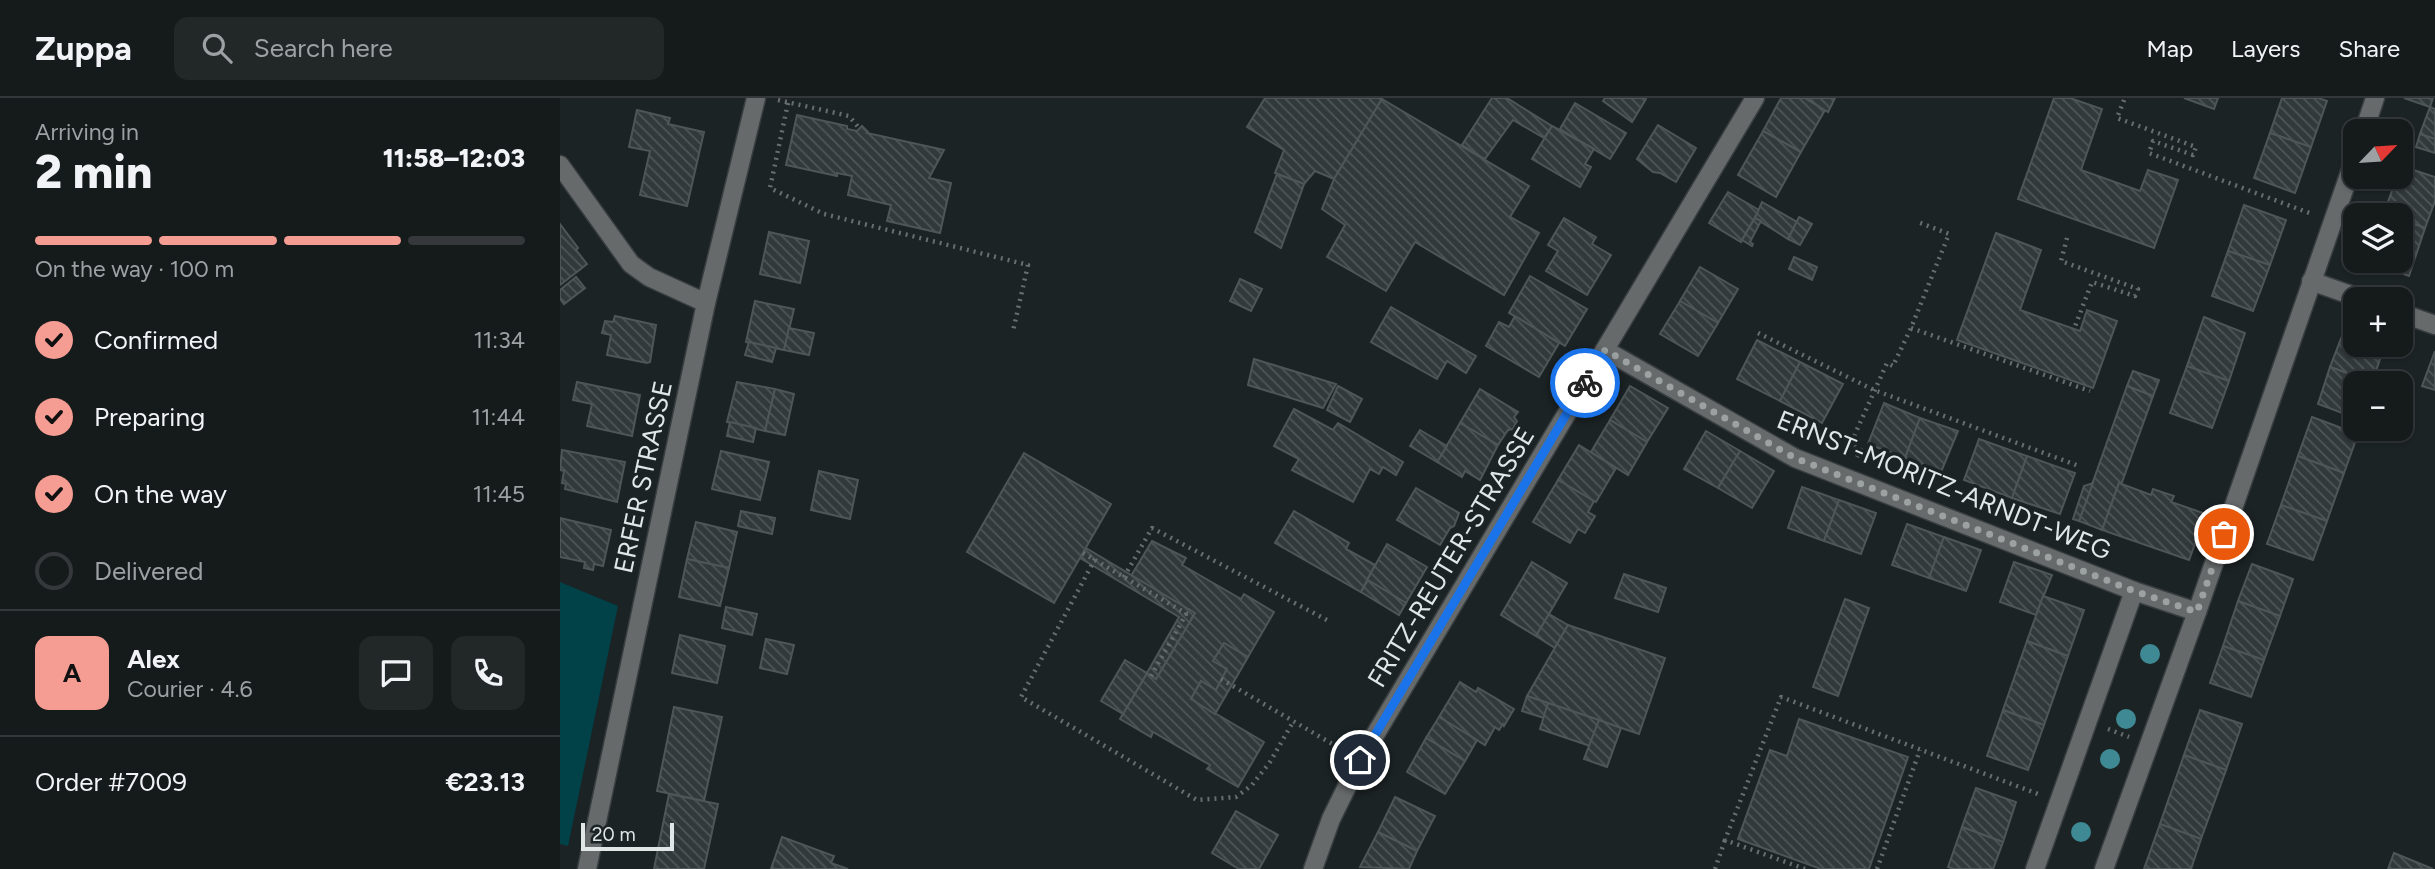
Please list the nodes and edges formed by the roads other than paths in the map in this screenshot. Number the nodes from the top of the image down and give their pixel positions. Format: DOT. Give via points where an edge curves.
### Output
graph roads {
  1 [pos="756,98"];
  2 [pos="1755,98"];
  3 [pos="2375,98"];
  4 [pos="2368,119"];
  5 [pos="560,165"];
  6 [pos="2344,189"];
  7 [pos="2311,281"];
  8 [pos="2343,292"];
  9 [pos="706,303"];
  10 [pos="2413,317"];
  11 [pos="2435,325"];
  12 [pos="1605,350"];
  13 [pos="2134,591"];
  14 [pos="2197,612"];
  15 [pos="2041,867"];
  16 [pos="587,869"];
  17 [pos="1313,869"];
  18 [pos="2105,869"];
  1 -- 9 [label="street, ERFER STRASSE"];
  2 -- 12 [label="street, FRITZ-REUTER-STRASSE"];
  3 -- 4 [label="street"];
  5 -- 9 [label="street" via="631,264 649,278"];
  6 -- 7 [label="street"];
  7 -- 8 [label="street"];
  7 -- 14 [label="street"];
  9 -- 16 [label="street, ERFER STRASSE"];
  10 -- 11 [label="street"];
  12 -- 13 [label="street, ERNST-MORITZ-ARNDT-WEG" via="1795,458"];
  12 -- 17 [label="street, FRITZ-REUTER-STRASSE" via="1360,760"];
  13 -- 14 [label="street, ERNST-MORITZ-ARNDT-WEG"];
  13 -- 15 [label="street" via="2059,802"];
  14 -- 18 [label="street"];
}
